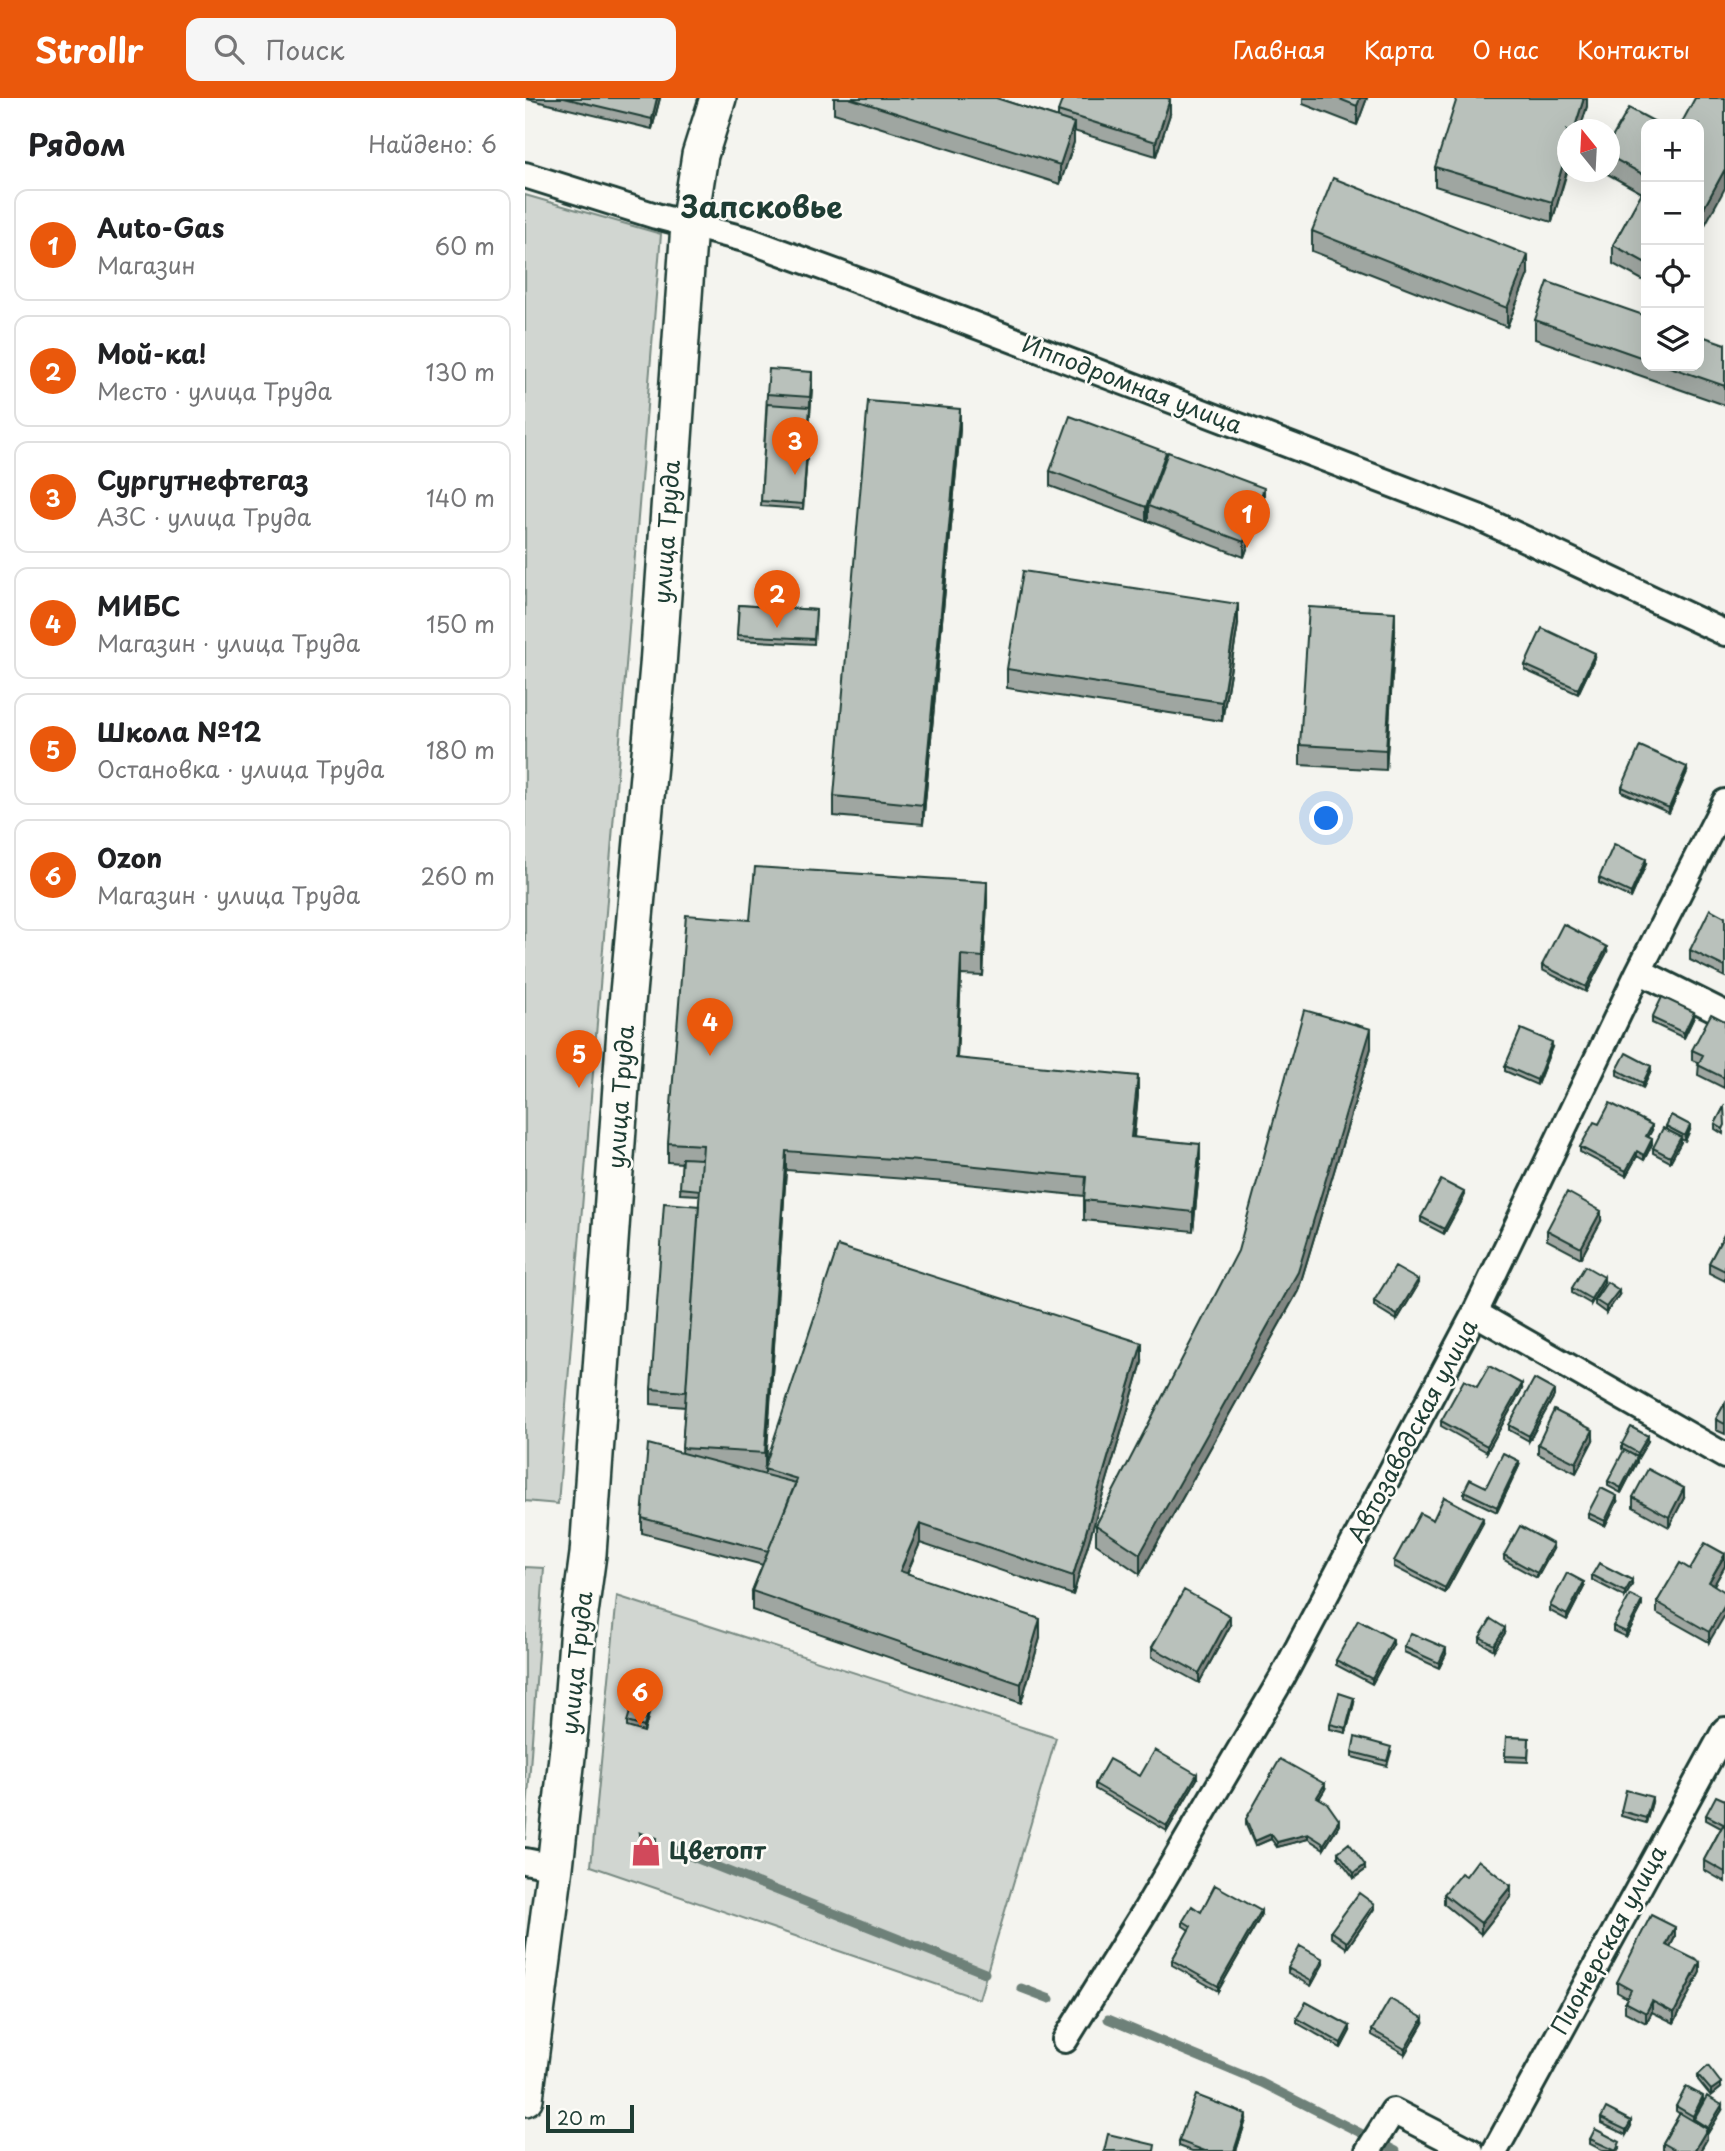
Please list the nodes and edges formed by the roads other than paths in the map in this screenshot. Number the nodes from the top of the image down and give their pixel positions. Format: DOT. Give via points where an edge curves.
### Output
graph roads {
  1 [pos="718,98"];
  2 [pos="525,175"];
  3 [pos="689,225"];
  4 [pos="1725,633"];
  5 [pos="1725,802"];
  6 [pos="1639,971"];
  7 [pos="1725,1014"];
  8 [pos="1475,1313"];
  9 [pos="1725,1456"];
  10 [pos="1725,1730"];
  11 [pos="540,1864"];
  12 [pos="1065,2040"];
  13 [pos="525,2098"];
  14 [pos="1373,2144"];
  15 [pos="1471,2151"];
  16 [pos="1495,2151"];
  1 -- 3 [label="main road, улица Труда" via="700,155"];
  2 -- 3 [label="street, Ипподромная улица"];
  3 -- 4 [label="street, Ипподромная улица" via="748,240 838,273 1478,517"];
  3 -- 11 [label="main road, улица Труда" via="588,1554 571,1729"];
  5 -- 6 [label="street, Автозаводская улица"];
  6 -- 7 [label="street"];
  6 -- 8 [label="street, Автозаводская улица"];
  8 -- 9 [label="street"];
  8 -- 12 [label="street, Автозаводская улица" via="1282,1678"];
  10 -- 16 [label="street, Пионерская улица"];
  11 -- 13 [label="main road, улица Труда"];
  14 -- 15 [label="street" via="1393,2111"];
}
